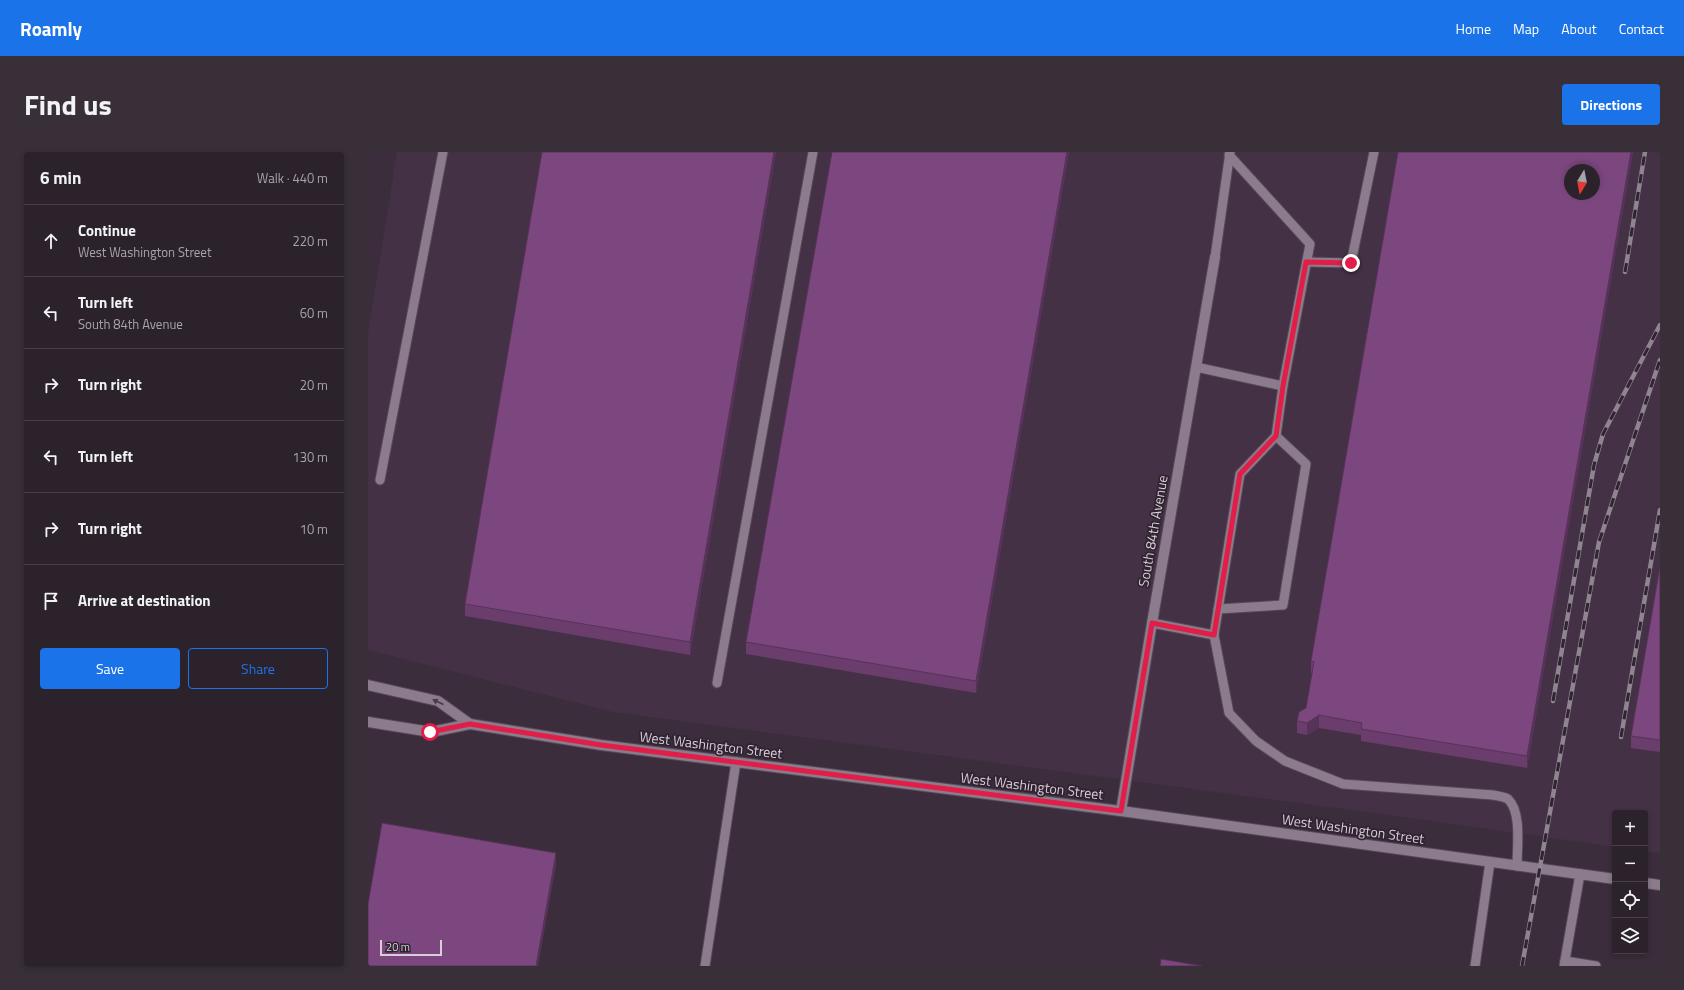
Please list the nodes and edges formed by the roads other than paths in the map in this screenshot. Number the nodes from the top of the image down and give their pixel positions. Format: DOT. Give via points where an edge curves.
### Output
graph roads {
  1 [pos="443,152"];
  2 [pos="813,152"];
  3 [pos="1374,152"];
  4 [pos="1229,153"];
  5 [pos="1215,256"];
  6 [pos="1306,262"];
  7 [pos="1196,367"];
  8 [pos="1283,386"];
  9 [pos="1276,436"];
  10 [pos="380,480"];
  11 [pos="1218,609"];
  12 [pos="1152,623"];
  13 [pos="1214,635"];
  14 [pos="717,682"];
  15 [pos="368,685"];
  16 [pos="368,722"];
  17 [pos="470,724"];
  18 [pos="736,762"];
  19 [pos="1121,811"];
  20 [pos="1490,862"];
  21 [pos="1517,866"];
  22 [pos="1580,874"];
  23 [pos="1612,879"];
  24 [pos="1648,883"];
  25 [pos="1660,885"];
  26 [pos="1564,964"];
  27 [pos="704,966"];
  28 [pos="1475,966"];
  29 [pos="1596,966"];
  1 -- 10 [label="lane"];
  2 -- 14 [label="lane"];
  3 -- 6 [label="lane" via="1351,263"];
  4 -- 5 [label="lane"];
  4 -- 6 [label="lane" via="1310,244"];
  5 -- 7 [label="street, South 84th Avenue"];
  6 -- 8 [label="lane"];
  7 -- 8 [label="lane"];
  7 -- 12 [label="street, South 84th Avenue"];
  8 -- 9 [label="lane"];
  9 -- 11 [label="lane" via="1240,474"];
  9 -- 11 [label="lane" via="1306,464 1283,605"];
  11 -- 13 [label="lane"];
  12 -- 13 [label="lane"];
  12 -- 19 [label="street, South 84th Avenue"];
  13 -- 21 [label="lane" via="1229,713 1256,741 1285,761 1343,784 1493,794 1508,799 1515,810 1518,823"];
  17 -- 15 [label="street, West Washington Street, one-way" via="438,701"];
  16 -- 17 [label="street, West Washington Street" via="430,732"];
  17 -- 18 [label="street, West Washington Street" via="601,745"];
  18 -- 19 [label="street, West Washington Street"];
  18 -- 27 [label="lane"];
  19 -- 20 [label="street, West Washington Street"];
  20 -- 21 [label="street, West Washington Street"];
  20 -- 28 [label="lane"];
  21 -- 22 [label="street, West Washington Street"];
  22 -- 23 [label="street, West Washington Street"];
  22 -- 26 [label="lane"];
  24 -- 25 [label="street"];
  26 -- 29 [label="lane"];
}
